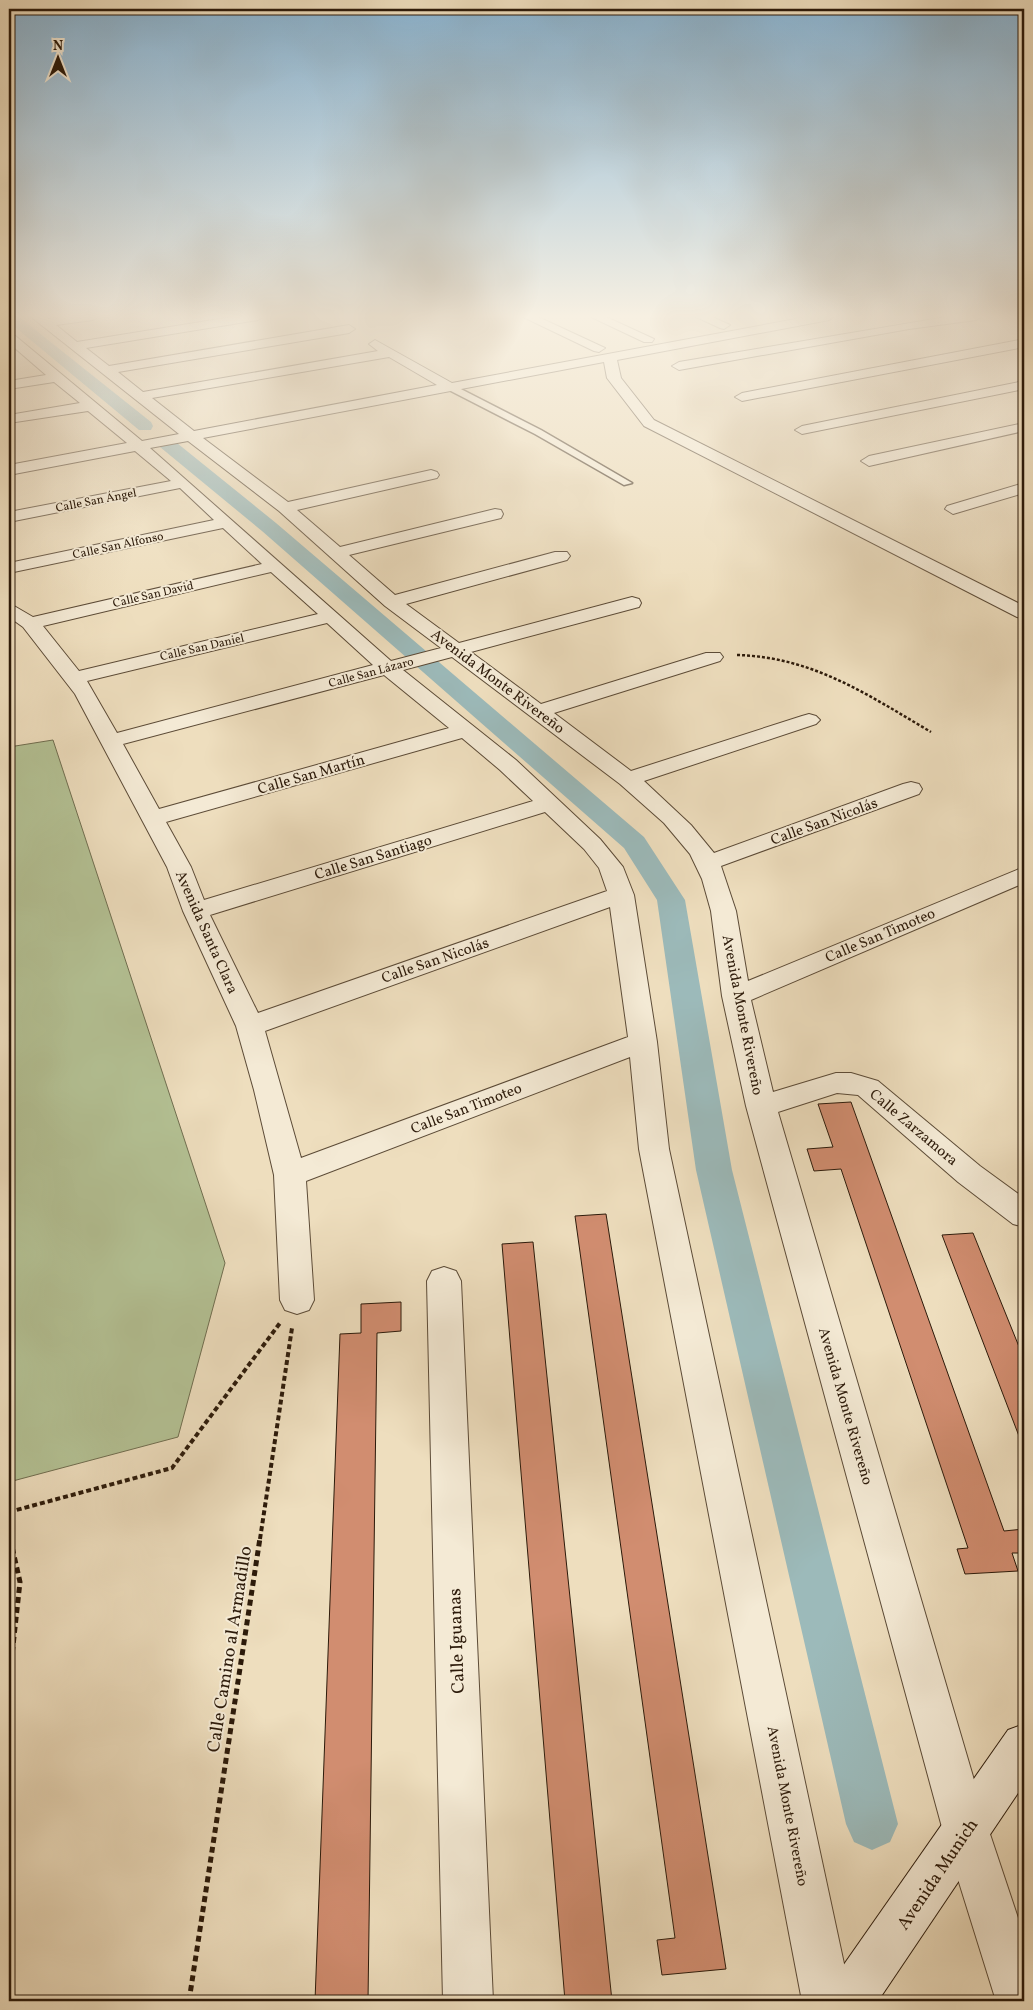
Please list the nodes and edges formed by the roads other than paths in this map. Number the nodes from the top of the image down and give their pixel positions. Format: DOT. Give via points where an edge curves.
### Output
graph roads {
  1 [pos="66,410"];
  2 [pos="94,410"];
  3 [pos="159,410"];
  4 [pos="283,410"];
  5 [pos="309,410"];
  6 [pos="495,410"];
  7 [pos="639,410"];
  8 [pos="898,410"];
  9 [pos="9,419"];
  10 [pos="1024,427"];
  11 [pos="185,430"];
  12 [pos="802,430"];
  13 [pos="131,441"];
  14 [pos="9,457"];
  15 [pos="869,461"];
  16 [pos="9,470"];
  17 [pos="431,475"];
  18 [pos="183,483"];
  19 [pos="627,483"];
  20 [pos="1024,488"];
  21 [pos="284,508"];
  22 [pos="953,509"];
  23 [pos="495,514"];
  24 [pos="9,517"];
  25 [pos="227,522"];
  26 [pos="336,553"];
  27 [pos="561,556"];
  28 [pos="275,566"];
  29 [pos="9,568"];
  30 [pos="392,602"];
  31 [pos="632,603"];
  32 [pos="1024,613"];
  33 [pos="19,616"];
  34 [pos="330,617"];
  35 [pos="454,650"];
  36 [pos="713,657"];
  37 [pos="389,667"];
  38 [pos="74,678"];
  39 [pos="539,711"];
  40 [pos="809,720"];
  41 [pos="467,730"];
  42 [pos="110,741"];
  43 [pos="628,778"];
  44 [pos="911,790"];
  45 [pos="550,803"];
  46 [pos="154,818"];
  47 [pos="708,863"];
  48 [pos="1024,874"];
  49 [pos="621,895"];
  50 [pos="196,911"];
  51 [pos="736,996"];
  52 [pos="250,1026"];
  53 [pos="642,1042"];
  54 [pos="761,1106"];
  55 [pos="290,1175"];
  56 [pos="1024,1215"];
  57 [pos="444,1281"];
  58 [pos="297,1300"];
  59 [pos="1024,1746"];
  60 [pos="966,1831"];
  61 [pos="468,2001"];
  62 [pos="827,2001"];
  63 [pos="849,2001"];
  64 [pos="1021,2001"];
  1 -- 9 [label="street"];
  2 -- 13 [label="street, Avenida Monte Rivereño"];
  3 -- 11 [label="street, Avenida Monte Rivereño"];
  4 -- 11 [label="street"];
  5 -- 11 [label="street"];
  6 -- 19 [label="lane"];
  7 -- 32 [label="street" via="649,423"];
  8 -- 12 [label="street"];
  10 -- 15 [label="street"];
  11 -- 13 [label="street"];
  11 -- 21 [label="street, Avenida Monte Rivereño"];
  13 -- 14 [label="street"];
  13 -- 16 [label="street"];
  13 -- 18 [label="street, Avenida Monte Rivereño"];
  17 -- 21 [label="street"];
  18 -- 24 [label="street, Calle San Ángel"];
  18 -- 25 [label="street, Avenida Monte Rivereño"];
  20 -- 22 [label="street"];
  21 -- 26 [label="street, Avenida Monte Rivereño"];
  23 -- 26 [label="street"];
  25 -- 28 [label="street, Avenida Monte Rivereño"];
  25 -- 29 [label="street, Calle San Alfonso"];
  26 -- 30 [label="street, Avenida Monte Rivereño"];
  27 -- 30 [label="street"];
  28 -- 33 [label="street, Calle San David"];
  28 -- 34 [label="street, Avenida Monte Rivereño"];
  30 -- 35 [label="street, Avenida Monte Rivereño"];
  31 -- 35 [label="street, Calle San Lázaro"];
  33 -- 38 [label="street, Avenida Santa Clara"];
  34 -- 37 [label="street, Avenida Monte Rivereño"];
  34 -- 38 [label="street, Calle San Daniel"];
  35 -- 37 [label="street, Calle San Lázaro"];
  35 -- 39 [label="street, Avenida Monte Rivereño"];
  36 -- 39 [label="street"];
  37 -- 41 [label="street, Avenida Monte Rivereño"];
  37 -- 42 [label="street, Calle San Lázaro"];
  38 -- 42 [label="street, Avenida Santa Clara"];
  39 -- 43 [label="street, Avenida Monte Rivereño"];
  40 -- 43 [label="street"];
  41 -- 45 [label="street, Avenida Monte Rivereño"];
  41 -- 46 [label="street, Calle San Martín"];
  42 -- 46 [label="street, Avenida Santa Clara"];
  43 -- 47 [label="street, Avenida Monte Rivereño" via="660,806"];
  44 -- 47 [label="street, Calle San Nicolás"];
  45 -- 49 [label="street, Avenida Monte Rivereño" via="611,867"];
  45 -- 50 [label="street, Calle San Santiago"];
  46 -- 50 [label="street, Avenida Santa Clara" via="179,867"];
  47 -- 51 [label="street, Avenida Monte Rivereño" via="720,897"];
  48 -- 51 [label="street, Calle San Timoteo"];
  49 -- 52 [label="street, Calle San Nicolás"];
  49 -- 53 [label="street, Avenida Monte Rivereño"];
  50 -- 52 [label="street, Avenida Santa Clara"];
  51 -- 54 [label="street, Avenida Monte Rivereño"];
  52 -- 55 [label="street, Avenida Santa Clara"];
  53 -- 55 [label="street, Calle San Timoteo"];
  53 -- 62 [label="street, Avenida Monte Rivereño" via="656,1158"];
  54 -- 56 [label="street, Calle Zarzamora" via="836,1083 868,1088 969,1174"];
  54 -- 60 [label="street, Avenida Monte Rivereño"];
  55 -- 58 [label="street, Avenida Santa Clara"];
  57 -- 61 [label="street, Calle Iguanas"];
  59 -- 60 [label="street, Avenida Munich"];
  60 -- 63 [label="street, Avenida Munich"];
  60 -- 64 [label="street, Avenida Monte Rivereño"];
}
